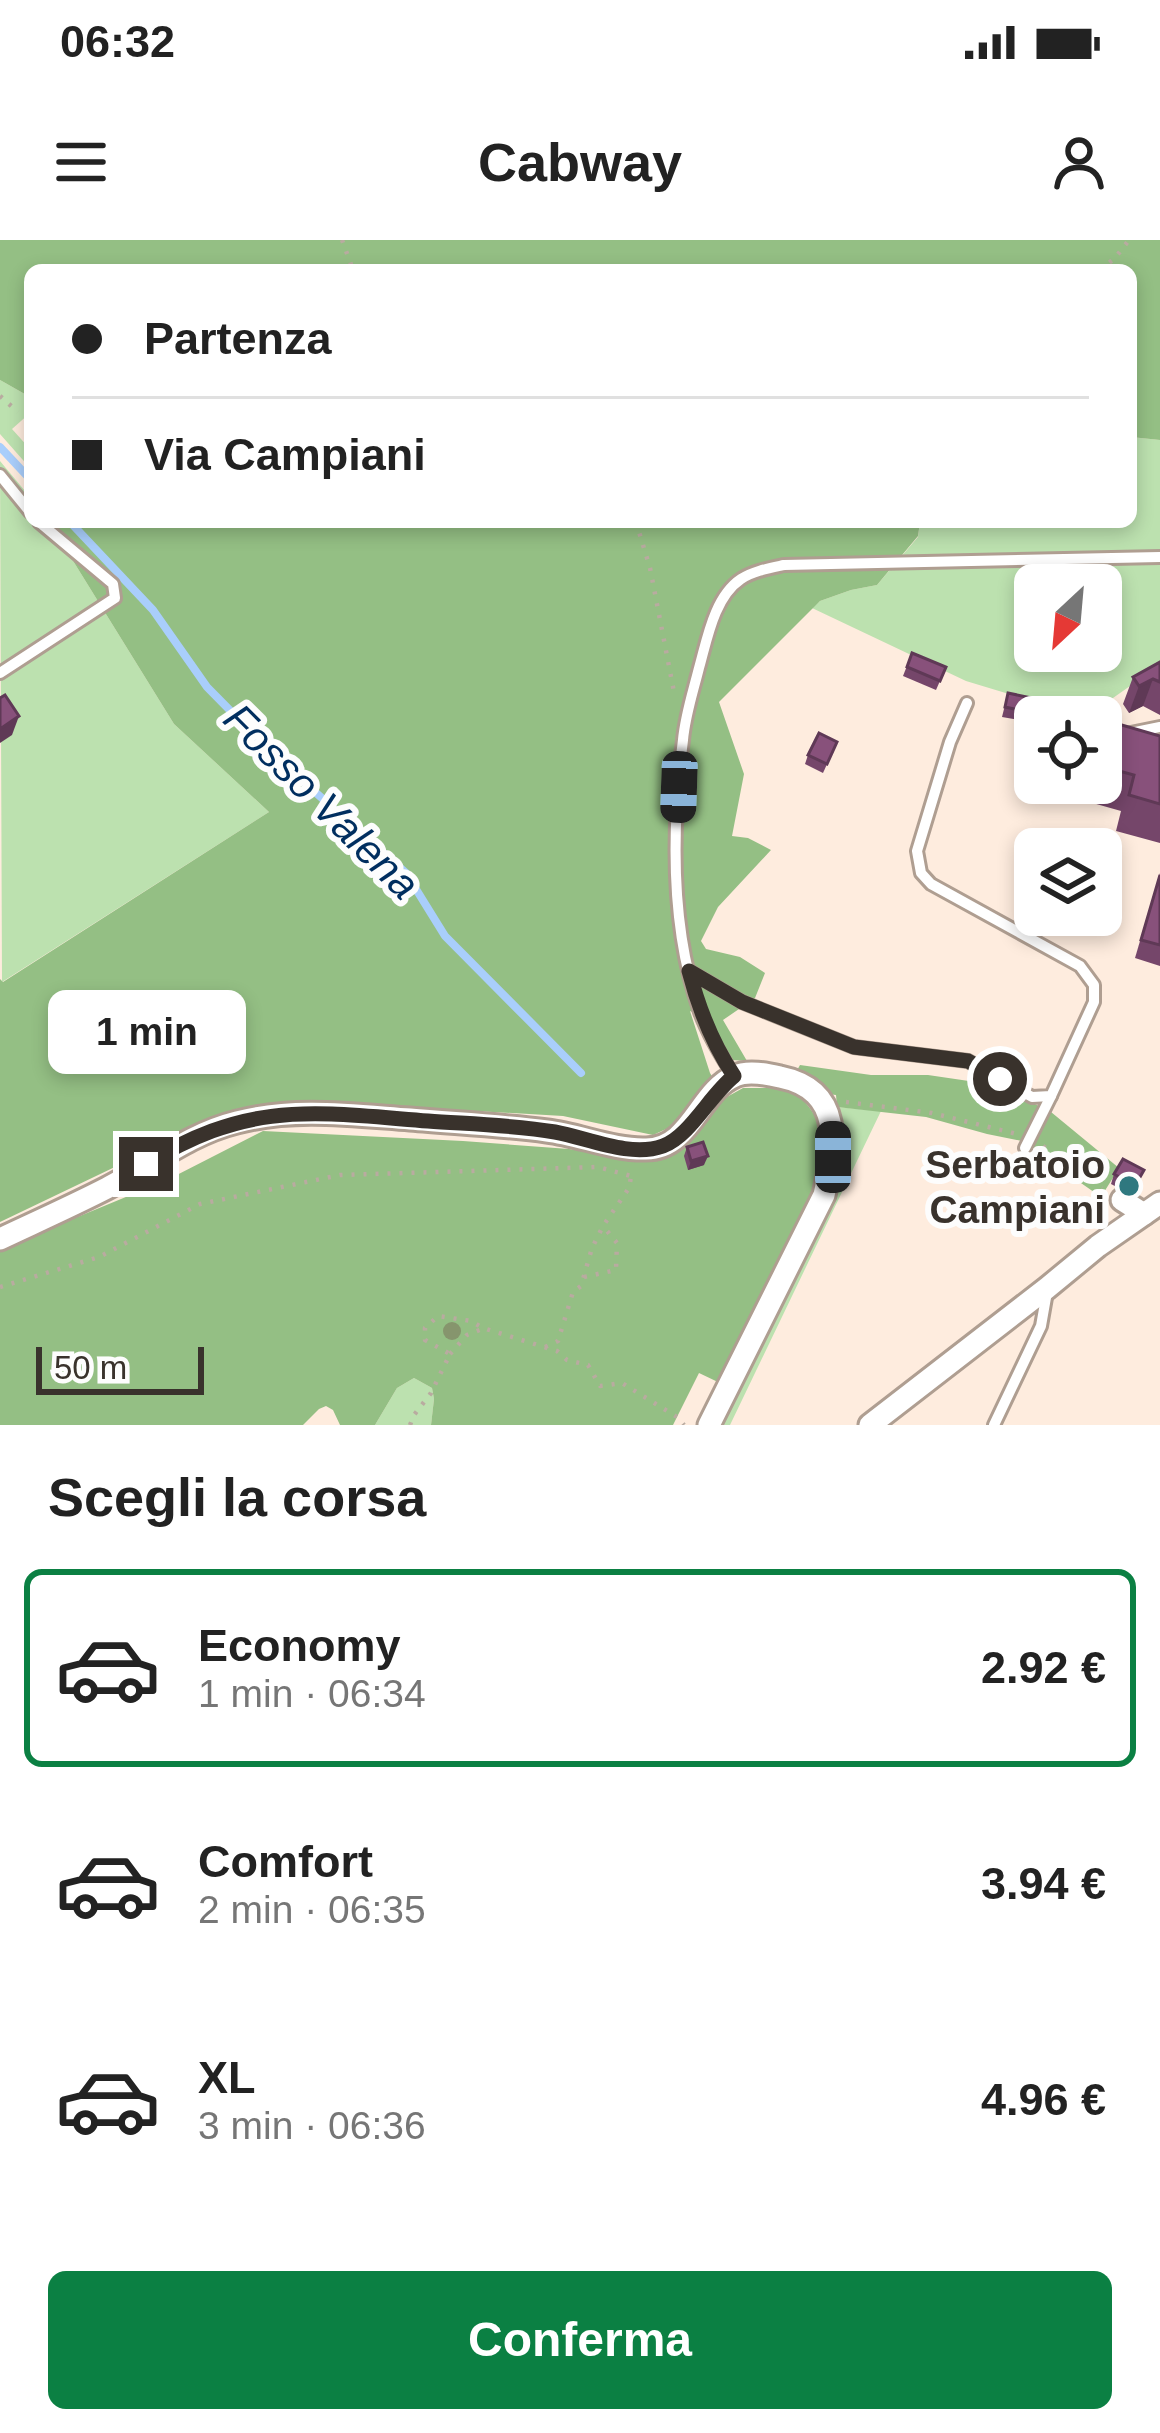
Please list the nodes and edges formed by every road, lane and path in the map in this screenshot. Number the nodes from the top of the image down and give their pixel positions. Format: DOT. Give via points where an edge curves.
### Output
graph roads {
  1 [pos="1129,240"];
  2 [pos="1108,264"];
  3 [pos="0,396"];
  4 [pos="17,412"];
  5 [pos="0,476"];
  6 [pos="24,505"];
  7 [pos="46,528"];
  8 [pos="638,528"];
  9 [pos="1160,557"];
  10 [pos="0,673"];
  11 [pos="967,704"];
  12 [pos="687,716"];
  13 [pos="1160,727"];
  14 [pos="1122,735"];
  15 [pos="689,971"];
  16 [pos="734,1076"];
  17 [pos="1051,1096"];
  18 [pos="820,1100"];
  19 [pos="1028,1142"];
  20 [pos="639,1149"];
  21 [pos="631,1176"];
  22 [pos="1122,1201"];
  23 [pos="1150,1217"];
  24 [pos="602,1226"];
  25 [pos="0,1239"];
  26 [pos="584,1277"];
  27 [pos="0,1286"];
  28 [pos="1047,1288"];
  29 [pos="483,1328"];
  30 [pos="545,1347"];
  31 [pos="450,1354"];
  32 [pos="410,1425"];
  33 [pos="684,1425"];
  34 [pos="709,1425"];
  35 [pos="870,1425"];
  36 [pos="994,1425"];
  1 -- 2 [label="path"];
  3 -- 4 [label="path"];
  5 -- 6 [label="lane"];
  7 -- 10 [label="lane" via="113,584 116,598"];
  8 -- 12 [label="path" via="670,679"];
  9 -- 12 [label="lane" via="759,571 723,600"];
  11 -- 17 [label="lane" via="916,861 931,884 1080,966 1094,985 1094,1002"];
  12 -- 15 [label="lane" via="677,878"];
  13 -- 14 [label="lane"];
  15 -- 16 [label="lane" via="700,1012"];
  15 -- 17 [label="lane" via="854,1047 968,1061 1032,1097"];
  16 -- 18 [label="street" via="778,1076"];
  16 -- 20 [label="street" via="671,1142"];
  17 -- 19 [label="lane"];
  18 -- 19 [label="path" via="932,1113"];
  18 -- 34 [label="street" via="833,1130 824,1195"];
  19 -- 22 [label="path"];
  20 -- 21 [label="path"];
  20 -- 25 [label="street" via="512,1127 263,1116 181,1142"];
  21 -- 24 [label="path"];
  21 -- 27 [label="path" via="598,1166 340,1175 200,1204 99,1257"];
  22 -- 23 [label="street"];
  23 -- 28 [label="street"];
  24 -- 26 [label="path"];
  24 -- 26 [label="path" via="617,1243 616,1270"];
  26 -- 30 [label="path" via="558,1341"];
  28 -- 35 [label="street"];
  28 -- 36 [label="lane" via="1041,1327"];
  29 -- 30 [label="path"];
  29 -- 31 [label="path"];
  29 -- 31 [label="path" via="438,1316 425,1340"];
  30 -- 33 [label="path" via="588,1365 600,1386 622,1384"];
  31 -- 32 [label="path"];
}
